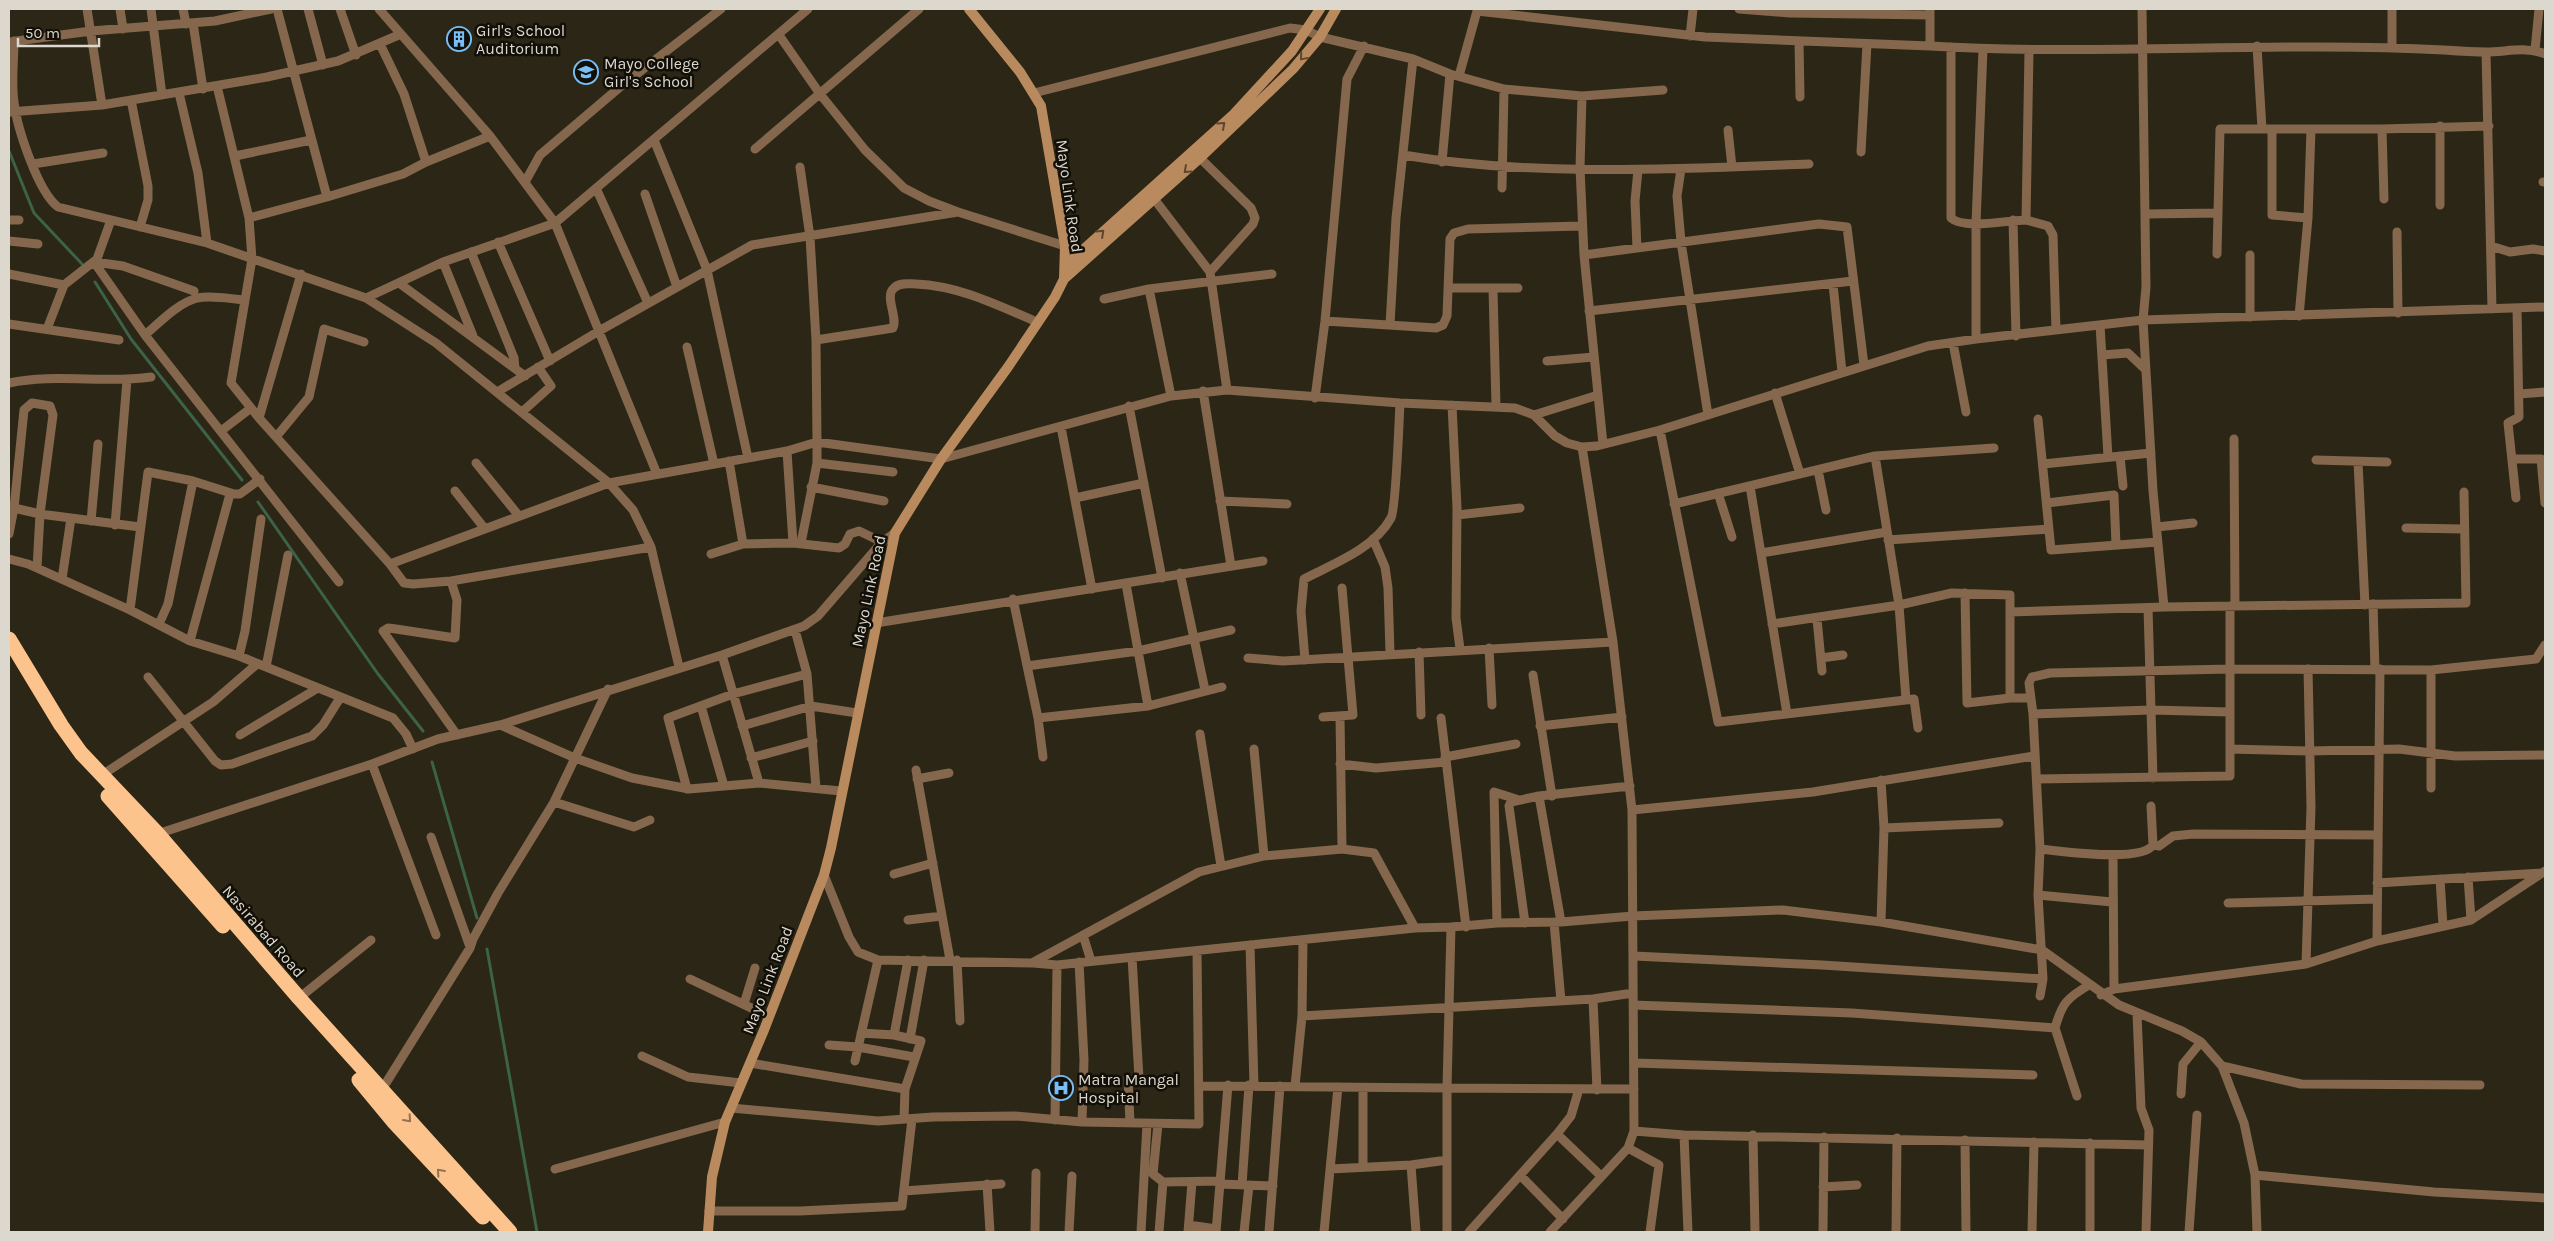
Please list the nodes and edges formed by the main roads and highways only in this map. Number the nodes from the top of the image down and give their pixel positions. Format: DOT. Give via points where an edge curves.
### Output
graph roads {
  1 [pos="9,639"];
  2 [pos="9,650"];
  3 [pos="57,728"];
  4 [pos="152,836"];
  5 [pos="498,1232"];
  6 [pos="510,1232"];
  1 -- 3 [label="highway, Nasirabad Road"];
  2 -- 3 [label="highway, Nasirabad Road"];
  3 -- 4 [label="highway, Nasirabad Road" via="102,775"];
  3 -- 4 [label="highway, Nasirabad Road" via="97,784"];
  5 -- 4 [label="highway, Nasirabad Road, one-way" via="393,1121"];
  4 -- 6 [label="highway, Nasirabad Road, one-way"];
}
